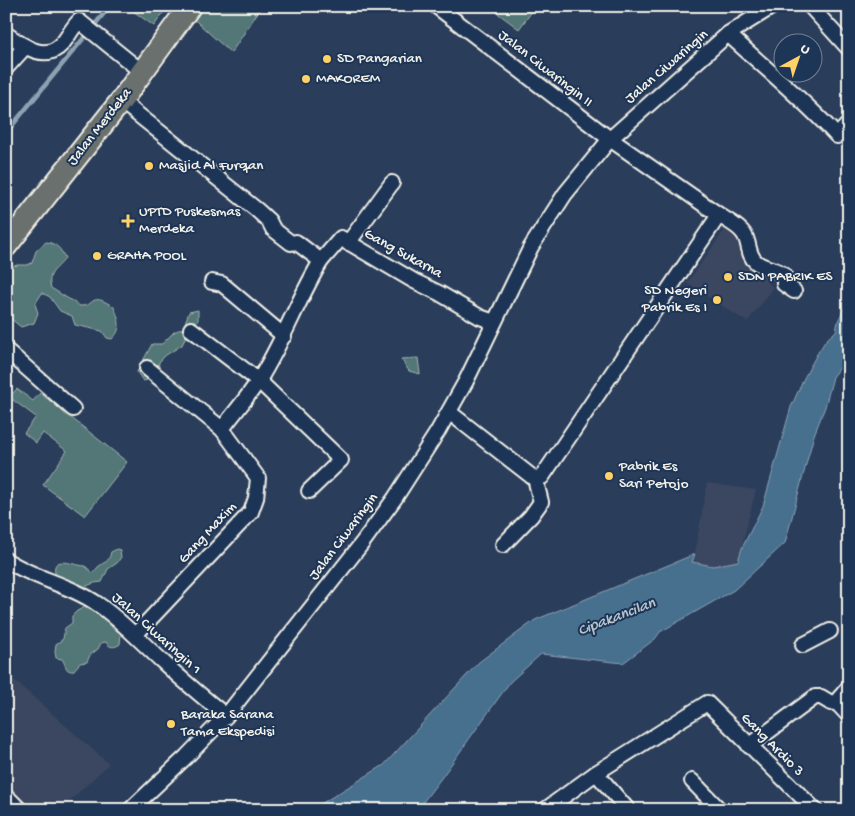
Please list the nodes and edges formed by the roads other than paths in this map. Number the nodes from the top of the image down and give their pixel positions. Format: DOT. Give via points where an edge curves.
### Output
graph roads {
  1 [pos="190,6"];
  2 [pos="436,6"];
  3 [pos="772,6"];
  4 [pos="810,6"];
  5 [pos="6,34"];
  6 [pos="728,34"];
  7 [pos="25,47"];
  8 [pos="849,49"];
  9 [pos="6,68"];
  10 [pos="142,72"];
  11 [pos="121,101"];
  12 [pos="849,123"];
  13 [pos="610,139"];
  14 [pos="392,182"];
  15 [pos="719,215"];
  16 [pos="348,243"];
  17 [pos="6,246"];
  18 [pos="321,261"];
  19 [pos="212,282"];
  20 [pos="794,291"];
  21 [pos="494,322"];
  22 [pos="191,329"];
  23 [pos="284,336"];
  24 [pos="6,350"];
  25 [pos="147,368"];
  26 [pos="259,381"];
  27 [pos="73,408"];
  28 [pos="449,412"];
  29 [pos="222,429"];
  30 [pos="535,478"];
  31 [pos="309,492"];
  32 [pos="503,544"];
  33 [pos="6,560"];
  34 [pos="830,631"];
  35 [pos="135,635"];
  36 [pos="803,645"];
  37 [pos="849,687"];
  38 [pos="836,702"];
  39 [pos="226,716"];
  40 [pos="849,716"];
  41 [pos="750,746"];
  42 [pos="596,772"];
  43 [pos="692,781"];
  44 [pos="6,800"];
  45 [pos="16,810"];
  46 [pos="130,810"];
  47 [pos="545,810"];
  48 [pos="628,810"];
  49 [pos="720,810"];
  50 [pos="815,810"];
  1 -- 10 [label="main road, Jalan Merdeka"];
  2 -- 13 [label="street, Jalan Ciwaringin II"];
  3 -- 6 [label="street, Jalan Ciwaringin"];
  4 -- 8 [label="street"];
  5 -- 7 [label="street"];
  6 -- 12 [label="street" via="796,94 837,136"];
  6 -- 13 [label="street, Jalan Ciwaringin"];
  7 -- 9 [label="street"];
  7 -- 10 [label="street" via="41,53 53,50 79,21"];
  10 -- 11 [label="main road, Jalan Merdeka"];
  11 -- 17 [label="main road, Jalan Merdeka"];
  11 -- 18 [label="street" via="258,210 272,229 287,241 298,243"];
  13 -- 15 [label="street, Jalan Ciwaringin II"];
  13 -- 21 [label="street, Jalan Ciwaringin" via="565,194 531,247"];
  14 -- 16 [label="street"];
  15 -- 20 [label="street, Jalan Ciwaringin II" via="743,232 751,257 781,272 784,284"];
  15 -- 30 [label="street" via="546,472"];
  16 -- 18 [label="street, Gang Sukarna" via="340,238"];
  16 -- 21 [label="street, Gang Sukarna"];
  18 -- 23 [label="street"];
  19 -- 23 [label="street" via="222,284"];
  21 -- 28 [label="street, Jalan Ciwaringin"];
  22 -- 26 [label="street"];
  23 -- 26 [label="street"];
  24 -- 27 [label="street"];
  25 -- 29 [label="street, Gang Maxim"];
  26 -- 29 [label="street"];
  26 -- 31 [label="street" via="341,460"];
  28 -- 30 [label="street"];
  28 -- 39 [label="street, Jalan Ciwaringin" via="363,542"];
  29 -- 35 [label="street, Gang Maxim" via="258,478 256,498 250,512"];
  30 -- 32 [label="street" via="541,502"];
  33 -- 35 [label="street, Jalan Ciwaringin 1" via="82,594"];
  34 -- 36 [label="street"];
  35 -- 39 [label="street, Jalan Ciwaringin 1"];
  37 -- 38 [label="street"];
  38 -- 40 [label="street"];
  38 -- 41 [label="street" via="815,697"];
  39 -- 46 [label="street, Jalan Ciwaringin"];
  41 -- 42 [label="street, Gang Ardio 3" via="707,703"];
  41 -- 50 [label="street, Gang Ardio 3"];
  42 -- 47 [label="street"];
  42 -- 48 [label="street"];
  43 -- 49 [label="street"];
  44 -- 45 [label="street"];
}
